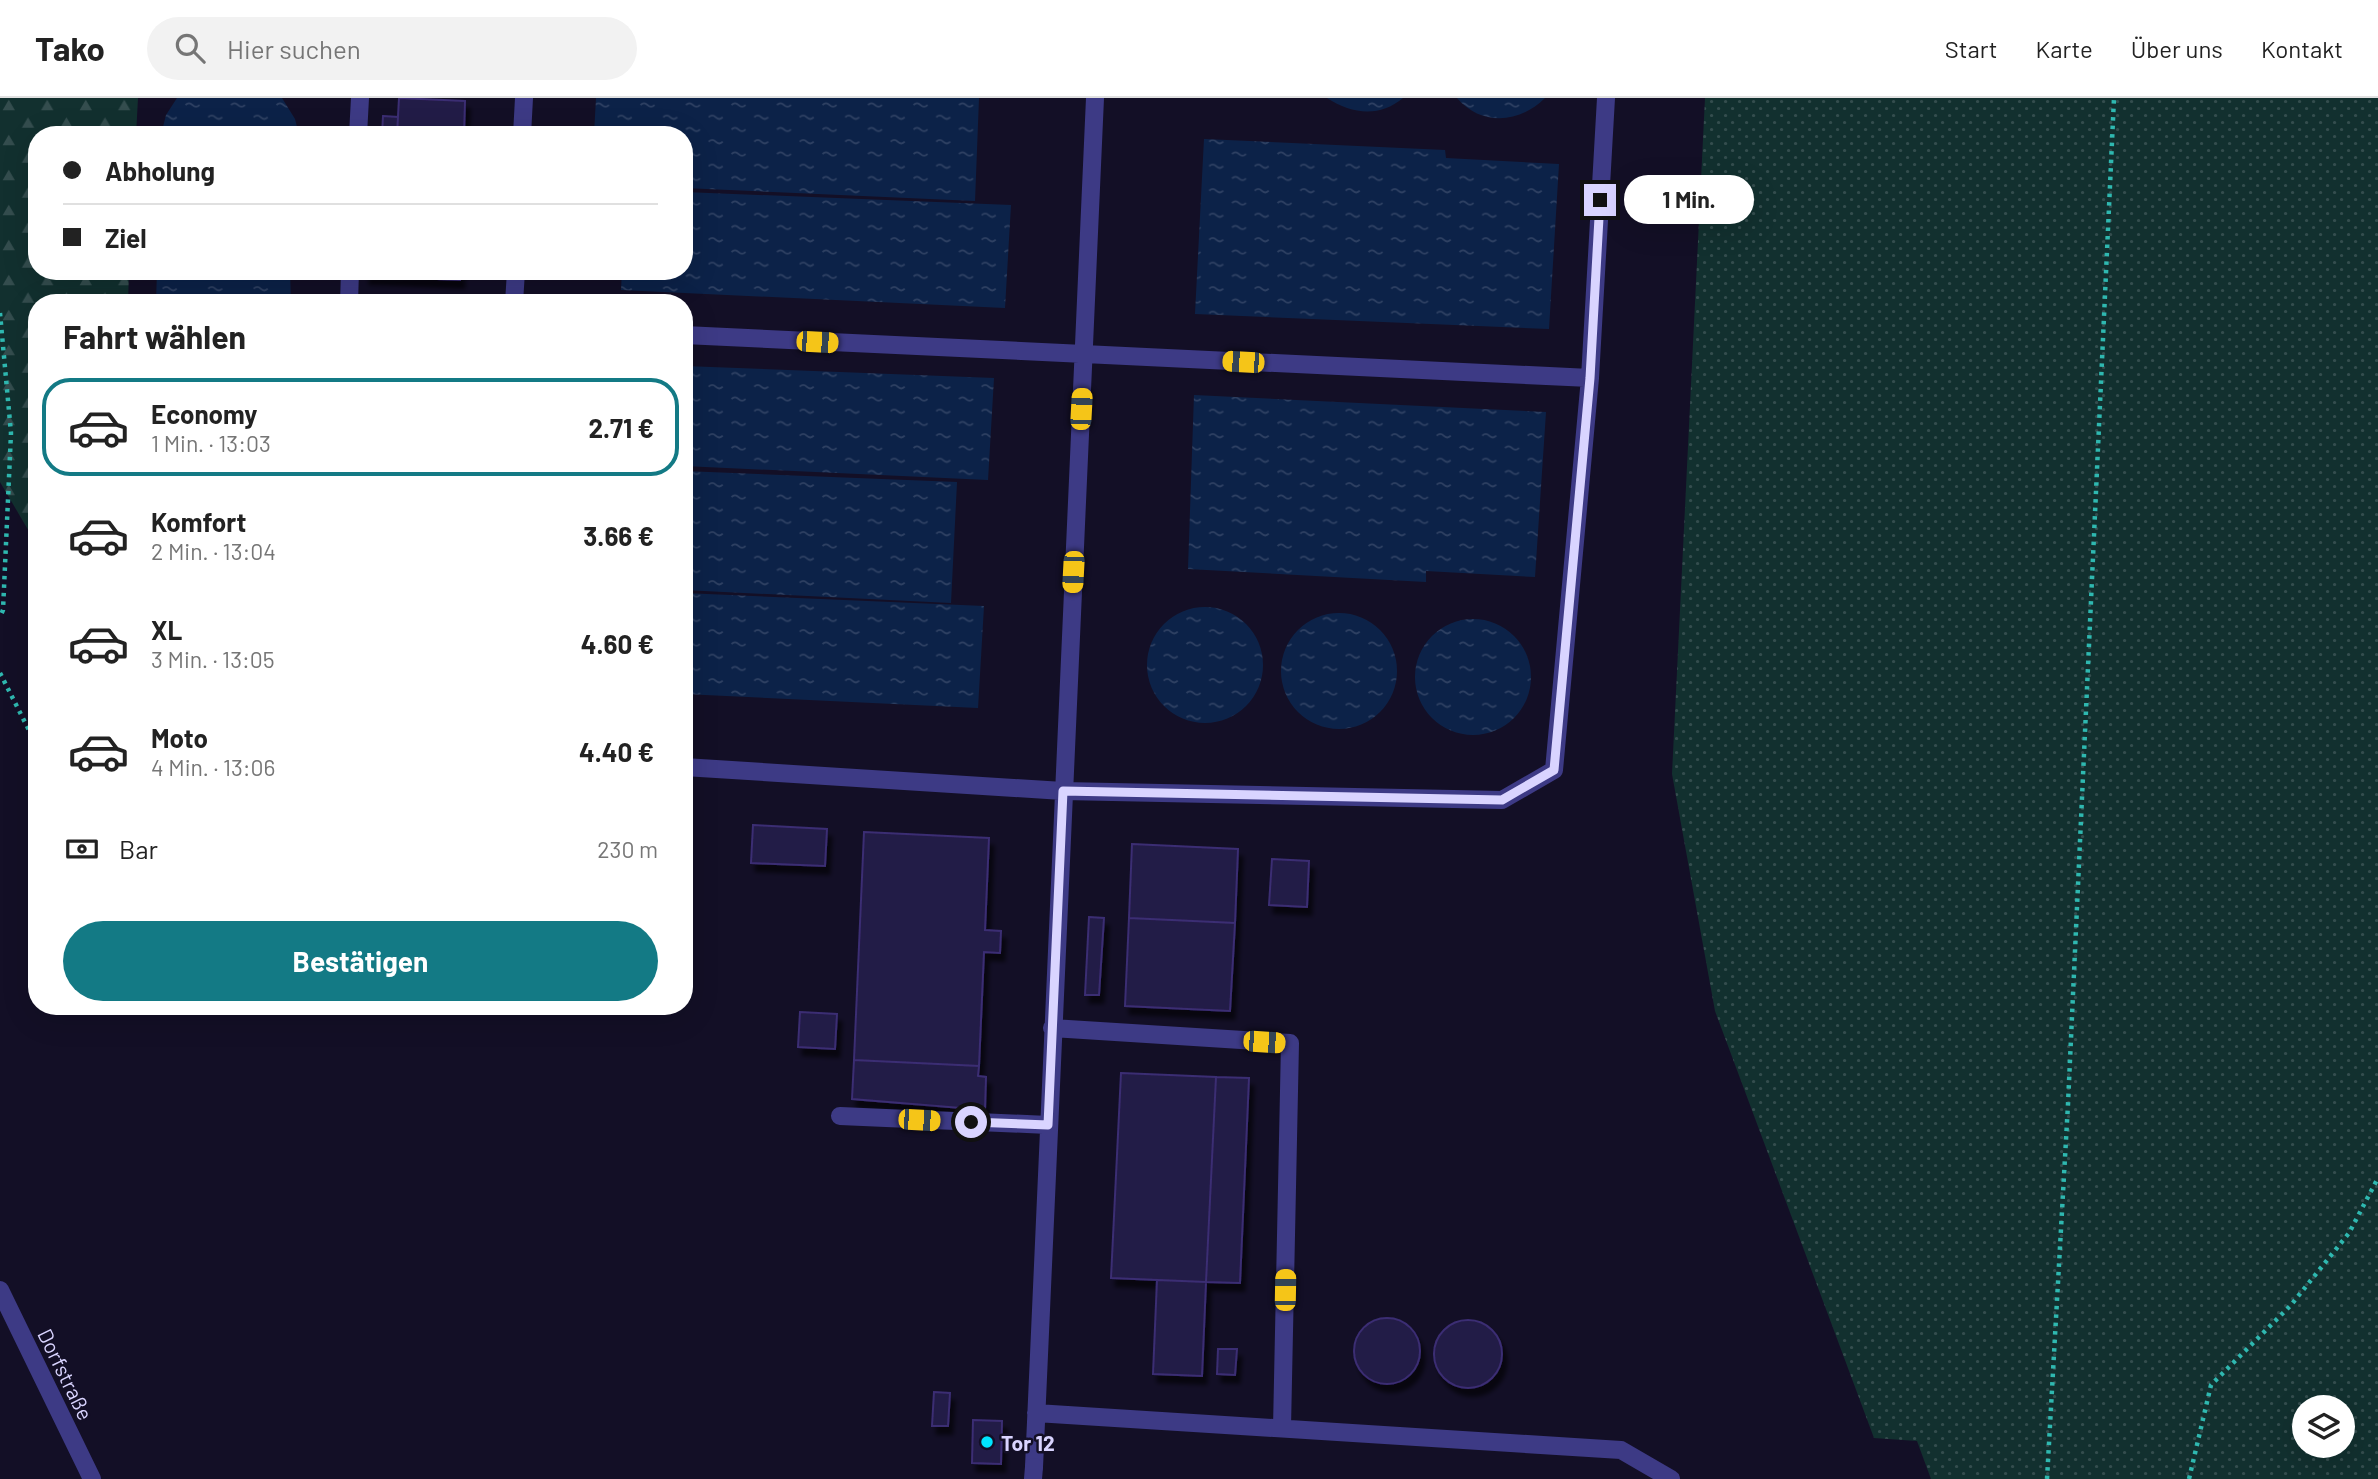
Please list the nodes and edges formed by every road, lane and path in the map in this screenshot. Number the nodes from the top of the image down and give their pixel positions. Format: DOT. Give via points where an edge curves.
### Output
graph roads {
  1 [pos="360,98"];
  2 [pos="524,98"];
  3 [pos="1095,98"];
  4 [pos="1606,98"];
  5 [pos="2114,98"];
  6 [pos="358,126"];
  7 [pos="522,126"];
  8 [pos="0,313"];
  9 [pos="693,335"];
  10 [pos="1083,354"];
  11 [pos="1590,378"];
  12 [pos="0,617"];
  13 [pos="0,673"];
  14 [pos="28,728"];
  15 [pos="693,768"];
  16 [pos="1063,791"];
  17 [pos="1052,1028"];
  18 [pos="840,1116"];
  19 [pos="1048,1125"];
  20 [pos="2378,1178"];
  21 [pos="0,1290"];
  22 [pos="1036,1413"];
  23 [pos="1282,1428"];
  24 [pos="1033,1473"];
  25 [pos="92,1479"];
  26 [pos="1671,1479"];
  27 [pos="2047,1479"];
  28 [pos="2189,1479"];
  1 -- 6 [label="street"];
  2 -- 7 [label="street"];
  3 -- 10 [label="street"];
  4 -- 11 [label="street"];
  5 -- 27 [label="path"];
  8 -- 12 [label="path" via="11,433"];
  9 -- 10 [label="street"];
  10 -- 11 [label="street"];
  10 -- 16 [label="street"];
  11 -- 16 [label="street" via="1554,770 1502,800"];
  13 -- 14 [label="path"];
  15 -- 16 [label="street"];
  16 -- 17 [label="street"];
  17 -- 19 [label="street"];
  17 -- 23 [label="street" via="1290,1043"];
  18 -- 19 [label="street"];
  19 -- 22 [label="street"];
  20 -- 28 [label="path" via="2349,1233 2300,1294 2211,1385"];
  21 -- 25 [label="street, Dorfstraße"];
  22 -- 23 [label="street"];
  22 -- 24 [label="street"];
  23 -- 26 [label="street" via="1621,1450"];
}
